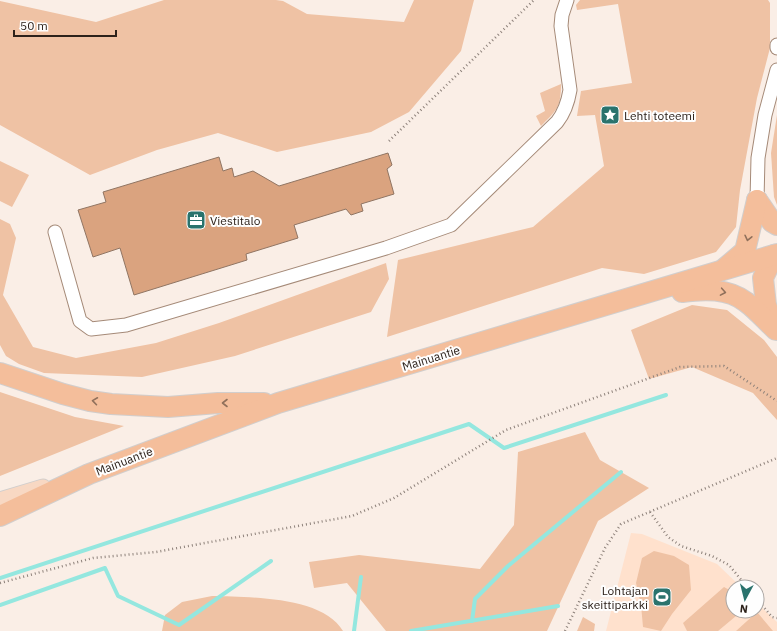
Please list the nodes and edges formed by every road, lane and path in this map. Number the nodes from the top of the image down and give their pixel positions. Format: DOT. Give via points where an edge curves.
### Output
graph roads {
  1 [pos="534,0"];
  2 [pos="567,1"];
  3 [pos="777,45"];
  4 [pos="777,48"];
  5 [pos="777,70"];
  6 [pos="389,141"];
  7 [pos="757,200"];
  8 [pos="777,225"];
  9 [pos="55,232"];
  10 [pos="775,254"];
  11 [pos="723,271"];
  12 [pos="629,299"];
  13 [pos="776,331"];
  14 [pos="0,373"];
  15 [pos="777,401"];
  16 [pos="278,403"];
  17 [pos="777,458"];
  18 [pos="89,474"];
  19 [pos="0,502"];
  20 [pos="650,512"];
  21 [pos="0,516"];
  22 [pos="740,579"];
  23 [pos="0,583"];
  24 [pos="765,609"];
  25 [pos="777,618"];
  26 [pos="565,631"];
  1 -- 6 [label="path"];
  2 -- 9 [label="street" via="561,26 570,90 563,114 451,225 386,248 126,325 91,329 80,321"];
  3 -- 4 [label="street"];
  5 -- 7 [label="street" via="765,115 758,158"];
  7 -- 8 [label="highway" via="772,222"];
  7 -- 11 [label="highway, one-way" via="744,251"];
  10 -- 11 [label="highway, Mainuantie"];
  10 -- 13 [label="highway" via="763,278 766,305"];
  11 -- 12 [label="highway, Mainuantie"];
  12 -- 13 [label="highway, one-way" via="703,289 728,292 746,301"];
  12 -- 16 [label="highway, Mainuantie"];
  16 -- 14 [label="highway, one-way" via="168,407 111,404 63,394"];
  15 -- 23 [label="path" via="724,366 680,367 506,430 394,498 352,516 156,552 93,558"];
  16 -- 18 [label="highway, Mainuantie"];
  17 -- 20 [label="path"];
  18 -- 19 [label="main road, Mainuantie"];
  18 -- 21 [label="highway, Mainuantie"];
  20 -- 22 [label="path" via="668,537 681,546 712,556 729,565"];
  20 -- 26 [label="path" via="621,524 605,548"];
  24 -- 25 [label="path" via="772,617"];
}
